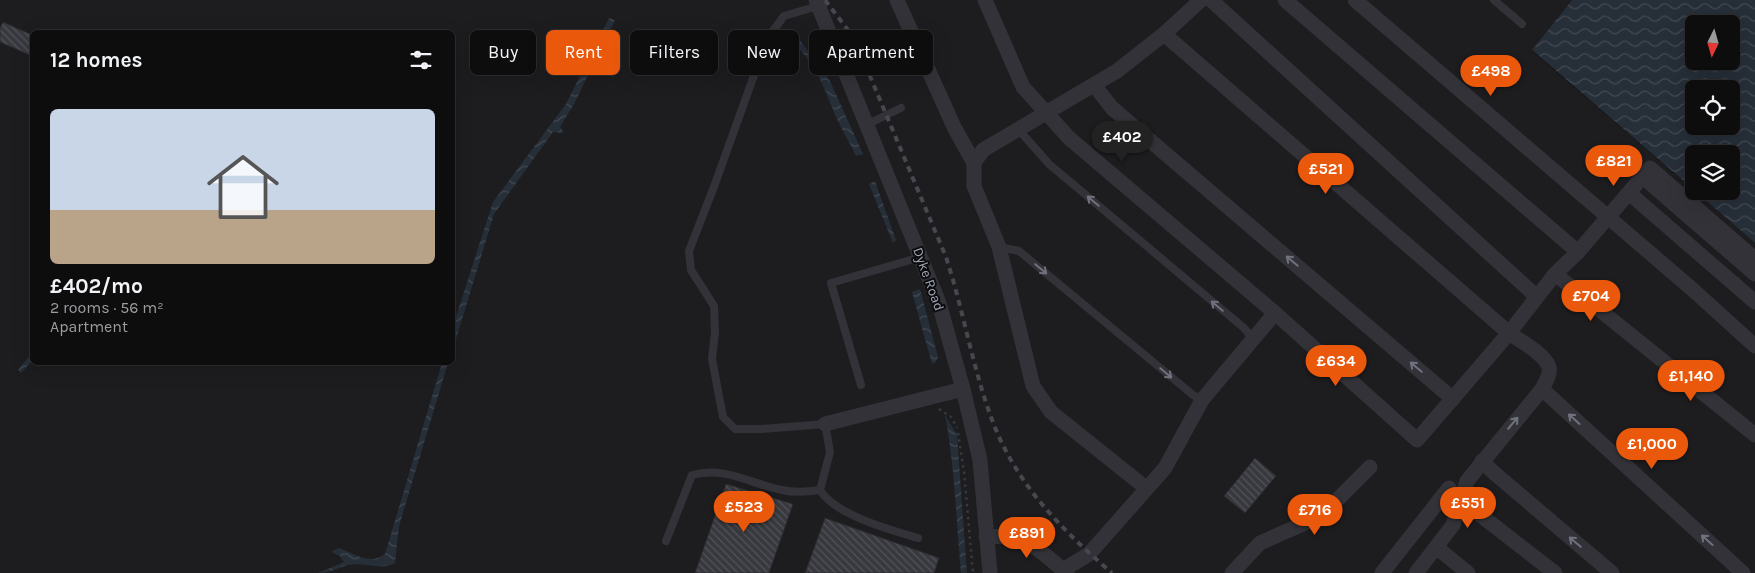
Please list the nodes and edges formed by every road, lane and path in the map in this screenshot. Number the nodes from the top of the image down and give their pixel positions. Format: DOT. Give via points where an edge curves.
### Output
graph roads {
  1 [pos="897,0"];
  2 [pos="985,0"];
  3 [pos="1201,0"];
  4 [pos="1211,0"];
  5 [pos="1285,0"];
  6 [pos="1355,0"];
  7 [pos="1494,0"];
  8 [pos="817,3"];
  9 [pos="1522,24"];
  10 [pos="1164,34"];
  11 [pos="1094,85"];
  12 [pos="901,108"];
  13 [pos="1045,114"];
  14 [pos="868,124"];
  15 [pos="1018,129"];
  16 [pos="974,163"];
  17 [pos="1636,185"];
  18 [pos="1608,217"];
  19 [pos="999,247"];
  20 [pos="1578,252"];
  21 [pos="921,257"];
  22 [pos="1755,259"];
  23 [pos="1555,274"];
  24 [pos="1755,274"];
  25 [pos="1755,289"];
  26 [pos="1536,296"];
  27 [pos="1755,302"];
  28 [pos="1275,313"];
  29 [pos="1509,333"];
  30 [pos="1253,338"];
  31 [pos="1755,346"];
  32 [pos="861,385"];
  33 [pos="964,389"];
  34 [pos="1542,389"];
  35 [pos="931,396"];
  36 [pos="1453,398"];
  37 [pos="1202,400"];
  38 [pos="825,424"];
  39 [pos="1755,435"];
  40 [pos="1482,461"];
  41 [pos="1370,468"];
  42 [pos="1146,488"];
  43 [pos="1449,488"];
  44 [pos="820,490"];
  45 [pos="1461,500"];
  46 [pos="986,536"];
  47 [pos="918,538"];
  48 [pos="666,540"];
  49 [pos="1436,547"];
  50 [pos="1755,566"];
  51 [pos="1065,572"];
  52 [pos="973,573"];
  53 [pos="990,573"];
  54 [pos="1232,573"];
  55 [pos="1382,573"];
  56 [pos="1416,573"];
  57 [pos="1468,573"];
  58 [pos="1555,573"];
  59 [pos="1612,573"];
  60 [pos="1743,573"];
  61 [pos="1748,573"];
  1 -- 16 [label="street" via="954,127"];
  2 -- 13 [label="street" via="1024,87"];
  3 -- 10 [label="street"];
  4 -- 26 [label="street"];
  5 -- 20 [label="street"];
  6 -- 18 [label="street"];
  7 -- 9 [label="lane"];
  8 -- 14 [label="street, Dyke Road"];
  8 -- 38 [label="lane" via="784,16 767,39 689,251 690,270 714,306 712,359 723,417 735,429"];
  10 -- 11 [label="street"];
  10 -- 29 [label="street"];
  11 -- 13 [label="street"];
  36 -- 11 [label="street, one-way" via="1112,108"];
  12 -- 14 [label="lane"];
  13 -- 15 [label="street"];
  13 -- 28 [label="street"];
  14 -- 21 [label="street, Dyke Road"];
  15 -- 16 [label="street" via="983,150"];
  30 -- 15 [label="lane, one-way" via="1050,164"];
  16 -- 19 [label="street" via="974,186"];
  17 -- 18 [label="street"];
  17 -- 22 [label="street" via="1650,168"];
  17 -- 24 [label="street"];
  17 -- 25 [label="street"];
  17 -- 27 [label="street"];
  18 -- 20 [label="street"];
  18 -- 31 [label="street"];
  19 -- 37 [label="lane, one-way" via="1019,251"];
  19 -- 42 [label="street" via="1033,386 1051,412"];
  20 -- 23 [label="street"];
  21 -- 32 [label="lane" via="831,283"];
  21 -- 33 [label="street, Dyke Road" via="939,303"];
  23 -- 26 [label="street"];
  23 -- 39 [label="street"];
  26 -- 29 [label="street"];
  28 -- 30 [label="street"];
  28 -- 36 [label="street" via="1417,440"];
  29 -- 34 [label="street" via="1549,366 1549,375"];
  29 -- 36 [label="street"];
  30 -- 37 [label="street"];
  33 -- 35 [label="street"];
  33 -- 46 [label="street, Dyke Road" via="980,460"];
  40 -- 34 [label="street, one-way"];
  60 -- 34 [label="street, one-way"];
  35 -- 38 [label="street"];
  35 -- 52 [label="path" via="934,409 951,417 958,428"];
  37 -- 42 [label="street" via="1165,468"];
  38 -- 44 [label="lane" via="830,452"];
  40 -- 45 [label="street" via="1467,481"];
  59 -- 40 [label="street, one-way"];
  41 -- 54 [label="street" via="1321,516 1260,543"];
  42 -- 51 [label="street" via="1089,554"];
  43 -- 55 [label="street"];
  44 -- 47 [label="lane" via="826,500 852,513"];
  44 -- 48 [label="lane" via="781,490 708,471 692,476"];
  45 -- 49 [label="street" via="1453,525"];
  45 -- 58 [label="street"];
  46 -- 51 [label="street" via="1021,539 1040,548"];
  46 -- 53 [label="street, Dyke Road"];
  49 -- 56 [label="street"];
  49 -- 57 [label="street"];
  50 -- 61 [label="street"];
}
